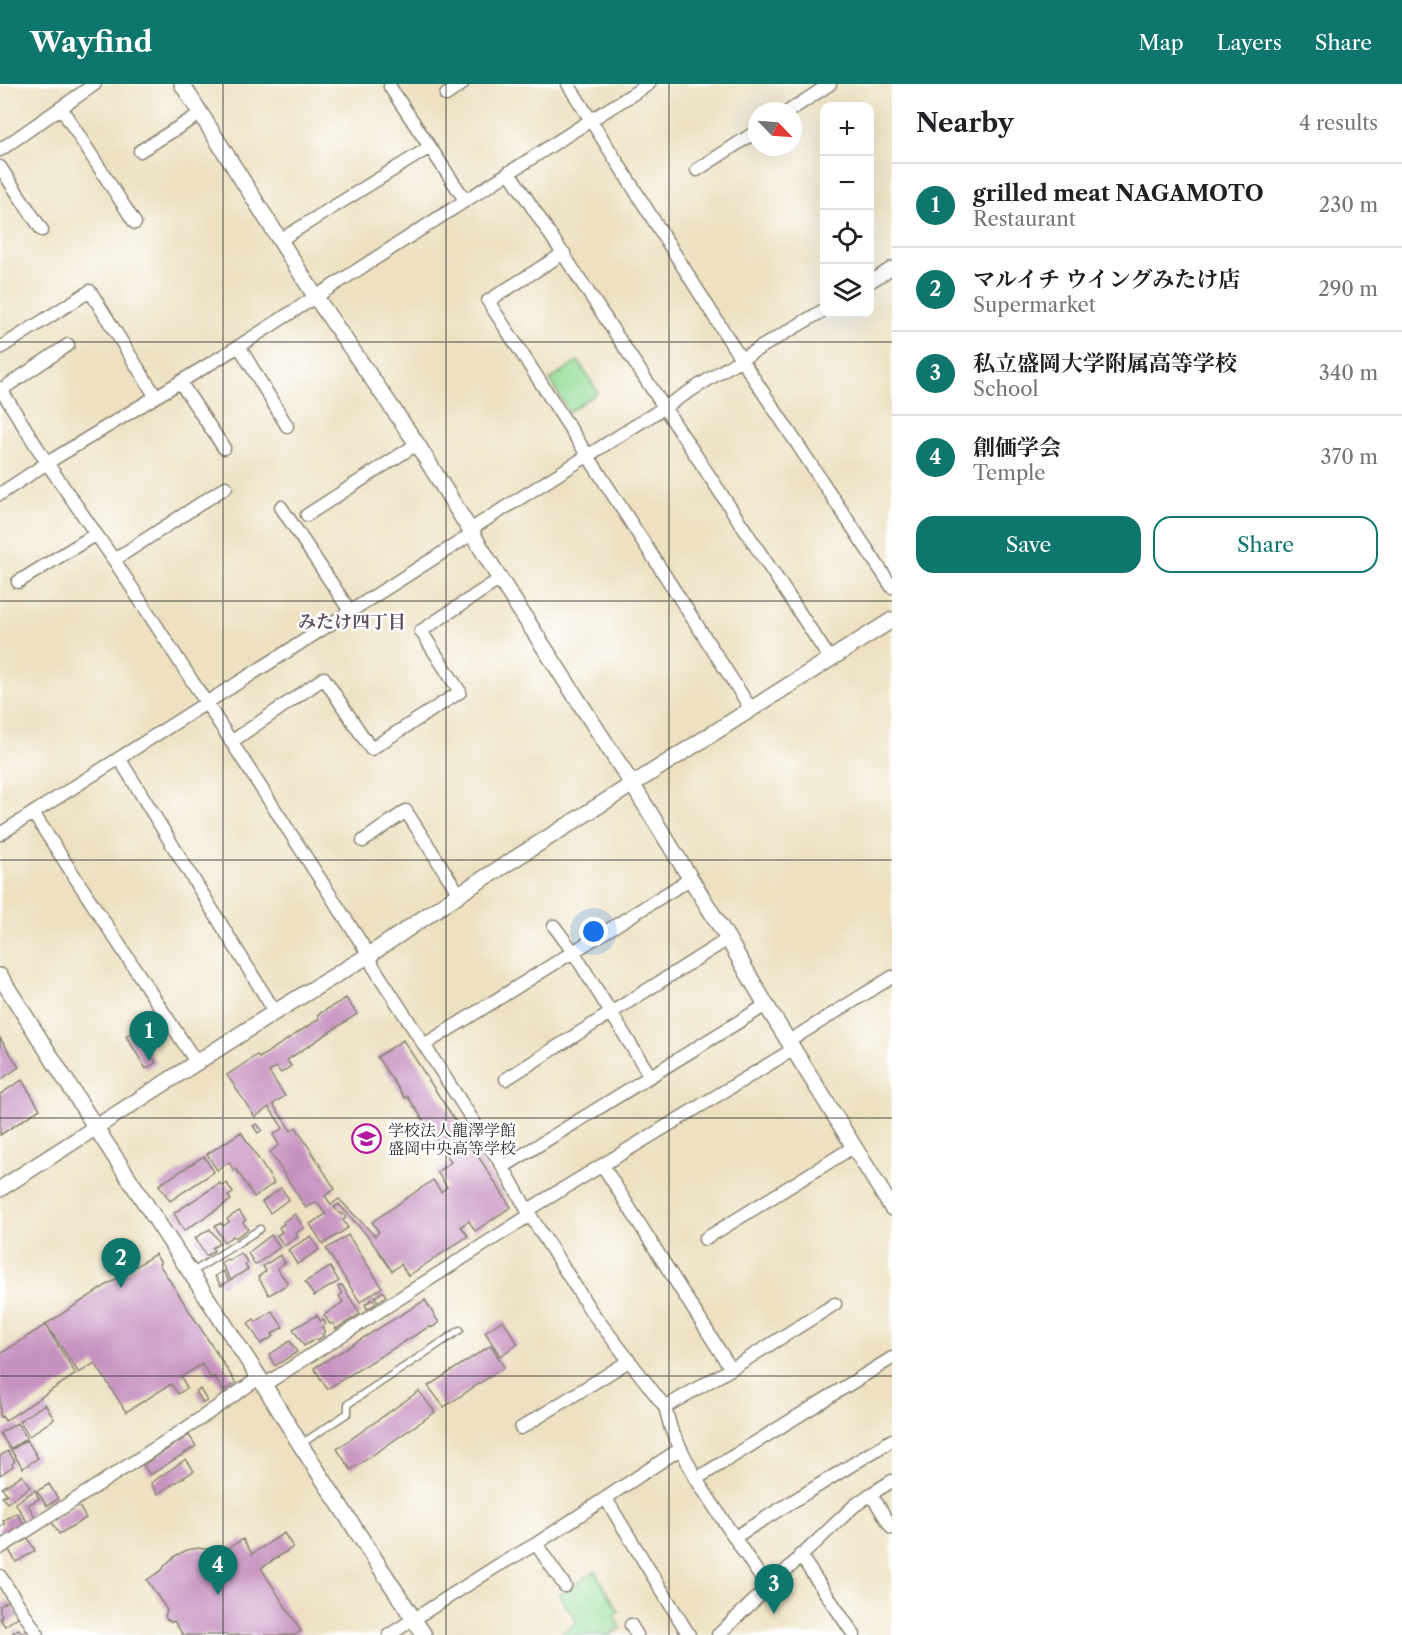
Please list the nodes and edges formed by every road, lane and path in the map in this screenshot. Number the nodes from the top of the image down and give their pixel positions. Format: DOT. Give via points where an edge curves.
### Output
graph roads {
  1 [pos="95,84"];
  2 [pos="182,84"];
  3 [pos="462,84"];
  4 [pos="568,84"];
  5 [pos="649,84"];
  6 [pos="831,84"];
  7 [pos="390,87"];
  8 [pos="446,95"];
  9 [pos="802,103"];
  10 [pos="61,108"];
  11 [pos="200,114"];
  12 [pos="591,120"];
  13 [pos="748,137"];
  14 [pos="430,147"];
  15 [pos="0,150"];
  16 [pos="140,151"];
  17 [pos="0,167"];
  18 [pos="697,170"];
  19 [pos="509,172"];
  20 [pos="465,201"];
  21 [pos="135,223"];
  22 [pos="42,231"];
  23 [pos="280,240"];
  24 [pos="564,253"];
  25 [pos="892,268"];
  26 [pos="874,279"];
  27 [pos="315,296"];
  28 [pos="820,313"];
  29 [pos="69,345"];
  30 [pos="239,346"];
  31 [pos="0,348"];
  32 [pos="741,359"];
  33 [pos="180,382"];
  34 [pos="1,389"];
  35 [pos="156,397"];
  36 [pos="665,407"];
  37 [pos="287,426"];
  38 [pos="417,444"];
  39 [pos="224,448"];
  40 [pos="587,456"];
  41 [pos="47,463"];
  42 [pos="226,487"];
  43 [pos="0,494"];
  44 [pos="281,507"];
  45 [pos="307,515"];
  46 [pos="96,534"];
  47 [pos="472,534"];
  48 [pos="114,560"];
  49 [pos="500,579"];
  50 [pos="18,582"];
  51 [pos="892,587"];
  52 [pos="350,611"];
  53 [pos="892,620"];
  54 [pos="830,658"];
  55 [pos="206,703"];
  56 [pos="751,709"];
  57 [pos="231,742"];
  58 [pos="119,758"];
  59 [pos="632,784"];
  60 [pos="33,813"];
  61 [pos="0,834"];
  62 [pos="363,841"];
  63 [pos="690,879"];
  64 [pos="459,894"];
  65 [pos="554,926"];
  66 [pos="728,939"];
  67 [pos="574,953"];
  68 [pos="369,954"];
  69 [pos="0,976"];
  70 [pos="892,977"];
  71 [pos="766,1005"];
  72 [pos="275,1012"];
  73 [pos="611,1014"];
  74 [pos="424,1045"];
  75 [pos="792,1045"];
  76 [pos="196,1062"];
  77 [pos="650,1076"];
  78 [pos="506,1079"];
  79 [pos="96,1128"];
  80 [pos="855,1146"];
  81 [pos="603,1166"];
  82 [pos="503,1167"];
  83 [pos="0,1189"];
  84 [pos="892,1208"];
  85 [pos="529,1213"];
  86 [pos="260,1229"];
  87 [pos="705,1239"];
  88 [pos="190,1273"];
  89 [pos="835,1304"];
  90 [pos="460,1330"];
  91 [pos="892,1358"];
  92 [pos="629,1361"];
  93 [pos="731,1369"];
  94 [pos="262,1382"];
  95 [pos="666,1407"];
  96 [pos="521,1428"];
  97 [pos="892,1440"];
  98 [pos="300,1444"];
  99 [pos="680,1449"];
  100 [pos="696,1479"];
  101 [pos="892,1481"];
  102 [pos="871,1494"];
  103 [pos="606,1499"];
  104 [pos="892,1528"];
  105 [pos="735,1538"];
  106 [pos="536,1544"];
  107 [pos="0,1548"];
  108 [pos="800,1555"];
  109 [pos="0,1576"];
  110 [pos="565,1586"];
  111 [pos="767,1587"];
  112 [pos="414,1619"];
  113 [pos="39,1635"];
  114 [pos="389,1635"];
  115 [pos="424,1635"];
  116 [pos="689,1635"];
  117 [pos="718,1635"];
  118 [pos="854,1635"];
  1 -- 10 [label="street"];
  2 -- 11 [label="street"];
  3 -- 8 [label="street"];
  4 -- 12 [label="street"];
  5 -- 12 [label="street"];
  6 -- 9 [label="street"];
  7 -- 14 [label="street"];
  10 -- 15 [label="street"];
  10 -- 21 [label="street"];
  11 -- 16 [label="street"];
  11 -- 23 [label="street"];
  12 -- 19 [label="street"];
  12 -- 32 [label="street"];
  13 -- 18 [label="street"];
  14 -- 20 [label="street"];
  14 -- 23 [label="street"];
  17 -- 22 [label="street"];
  19 -- 20 [label="street"];
  19 -- 24 [label="street"];
  20 -- 27 [label="street"];
  23 -- 27 [label="street"];
  24 -- 36 [label="street"];
  24 -- 40 [label="street" via="488,301"];
  25 -- 26 [label="street"];
  27 -- 30 [label="street"];
  27 -- 38 [label="street"];
  28 -- 32 [label="street"];
  29 -- 34 [label="street"];
  30 -- 33 [label="street"];
  30 -- 37 [label="street"];
  31 -- 35 [label="street" via="90,291"];
  32 -- 36 [label="street"];
  32 -- 51 [label="street"];
  33 -- 35 [label="street"];
  33 -- 39 [label="street"];
  34 -- 41 [label="street"];
  35 -- 41 [label="street"];
  36 -- 40 [label="street"];
  36 -- 54 [label="street"];
  38 -- 45 [label="street"];
  38 -- 47 [label="street"];
  40 -- 47 [label="street" via="476,526"];
  40 -- 56 [label="street"];
  41 -- 43 [label="street"];
  41 -- 46 [label="street"];
  42 -- 48 [label="street"];
  44 -- 52 [label="street"];
  46 -- 48 [label="street"];
  46 -- 50 [label="street"];
  47 -- 49 [label="street"];
  47 -- 52 [label="street"];
  48 -- 55 [label="street"];
  49 -- 57 [label="street" via="421,631 460,692 371,748 324,678"];
  49 -- 59 [label="street"];
  52 -- 55 [label="street"];
  53 -- 54 [label="street"];
  54 -- 56 [label="street"];
  55 -- 57 [label="street"];
  55 -- 58 [label="street"];
  56 -- 59 [label="street"];
  57 -- 68 [label="street"];
  58 -- 60 [label="street"];
  58 -- 72 [label="street"];
  59 -- 63 [label="street"];
  59 -- 64 [label="street"];
  60 -- 61 [label="street"];
  60 -- 76 [label="street"];
  62 -- 64 [label="street" via="406,811"];
  63 -- 66 [label="street"];
  63 -- 67 [label="street"];
  64 -- 68 [label="street"];
  65 -- 67 [label="street"];
  66 -- 71 [label="street"];
  66 -- 73 [label="street"];
  67 -- 73 [label="street"];
  67 -- 74 [label="street"];
  68 -- 72 [label="street"];
  68 -- 74 [label="street"];
  69 -- 79 [label="street"];
  70 -- 75 [label="street"];
  71 -- 75 [label="street"];
  71 -- 77 [label="street"];
  72 -- 76 [label="street"];
  73 -- 77 [label="street"];
  73 -- 78 [label="street"];
  74 -- 82 [label="street"];
  75 -- 80 [label="street"];
  75 -- 81 [label="street"];
  76 -- 79 [label="street"];
  77 -- 82 [label="street"];
  79 -- 83 [label="street"];
  79 -- 88 [label="street"];
  80 -- 84 [label="street"];
  80 -- 87 [label="street"];
  81 -- 85 [label="street"];
  81 -- 93 [label="street"];
  82 -- 85 [label="street"];
  85 -- 92 [label="street" via="591,1311"];
  85 -- 94 [label="street"];
  86 -- 88 [label="lane"];
  88 -- 94 [label="street"];
  89 -- 93 [label="street"];
  90 -- 98 [label="lane" via="348,1404 348,1413"];
  91 -- 100 [label="street"];
  92 -- 95 [label="street"];
  92 -- 96 [label="street"];
  93 -- 95 [label="street"];
  94 -- 98 [label="street"];
  94 -- 107 [label="street"];
  95 -- 99 [label="street"];
  97 -- 105 [label="street"];
  98 -- 112 [label="street"];
  99 -- 100 [label="street"];
  99 -- 103 [label="street"];
  100 -- 105 [label="street"];
  101 -- 102 [label="street"];
  102 -- 104 [label="street"];
  102 -- 108 [label="street"];
  103 -- 106 [label="street"];
  103 -- 116 [label="street"];
  105 -- 111 [label="street"];
  106 -- 110 [label="street"];
  106 -- 112 [label="street"];
  108 -- 111 [label="street"];
  108 -- 118 [label="street"];
  109 -- 113 [label="street"];
  111 -- 117 [label="street"];
  112 -- 114 [label="street"];
  112 -- 115 [label="street"];
}
